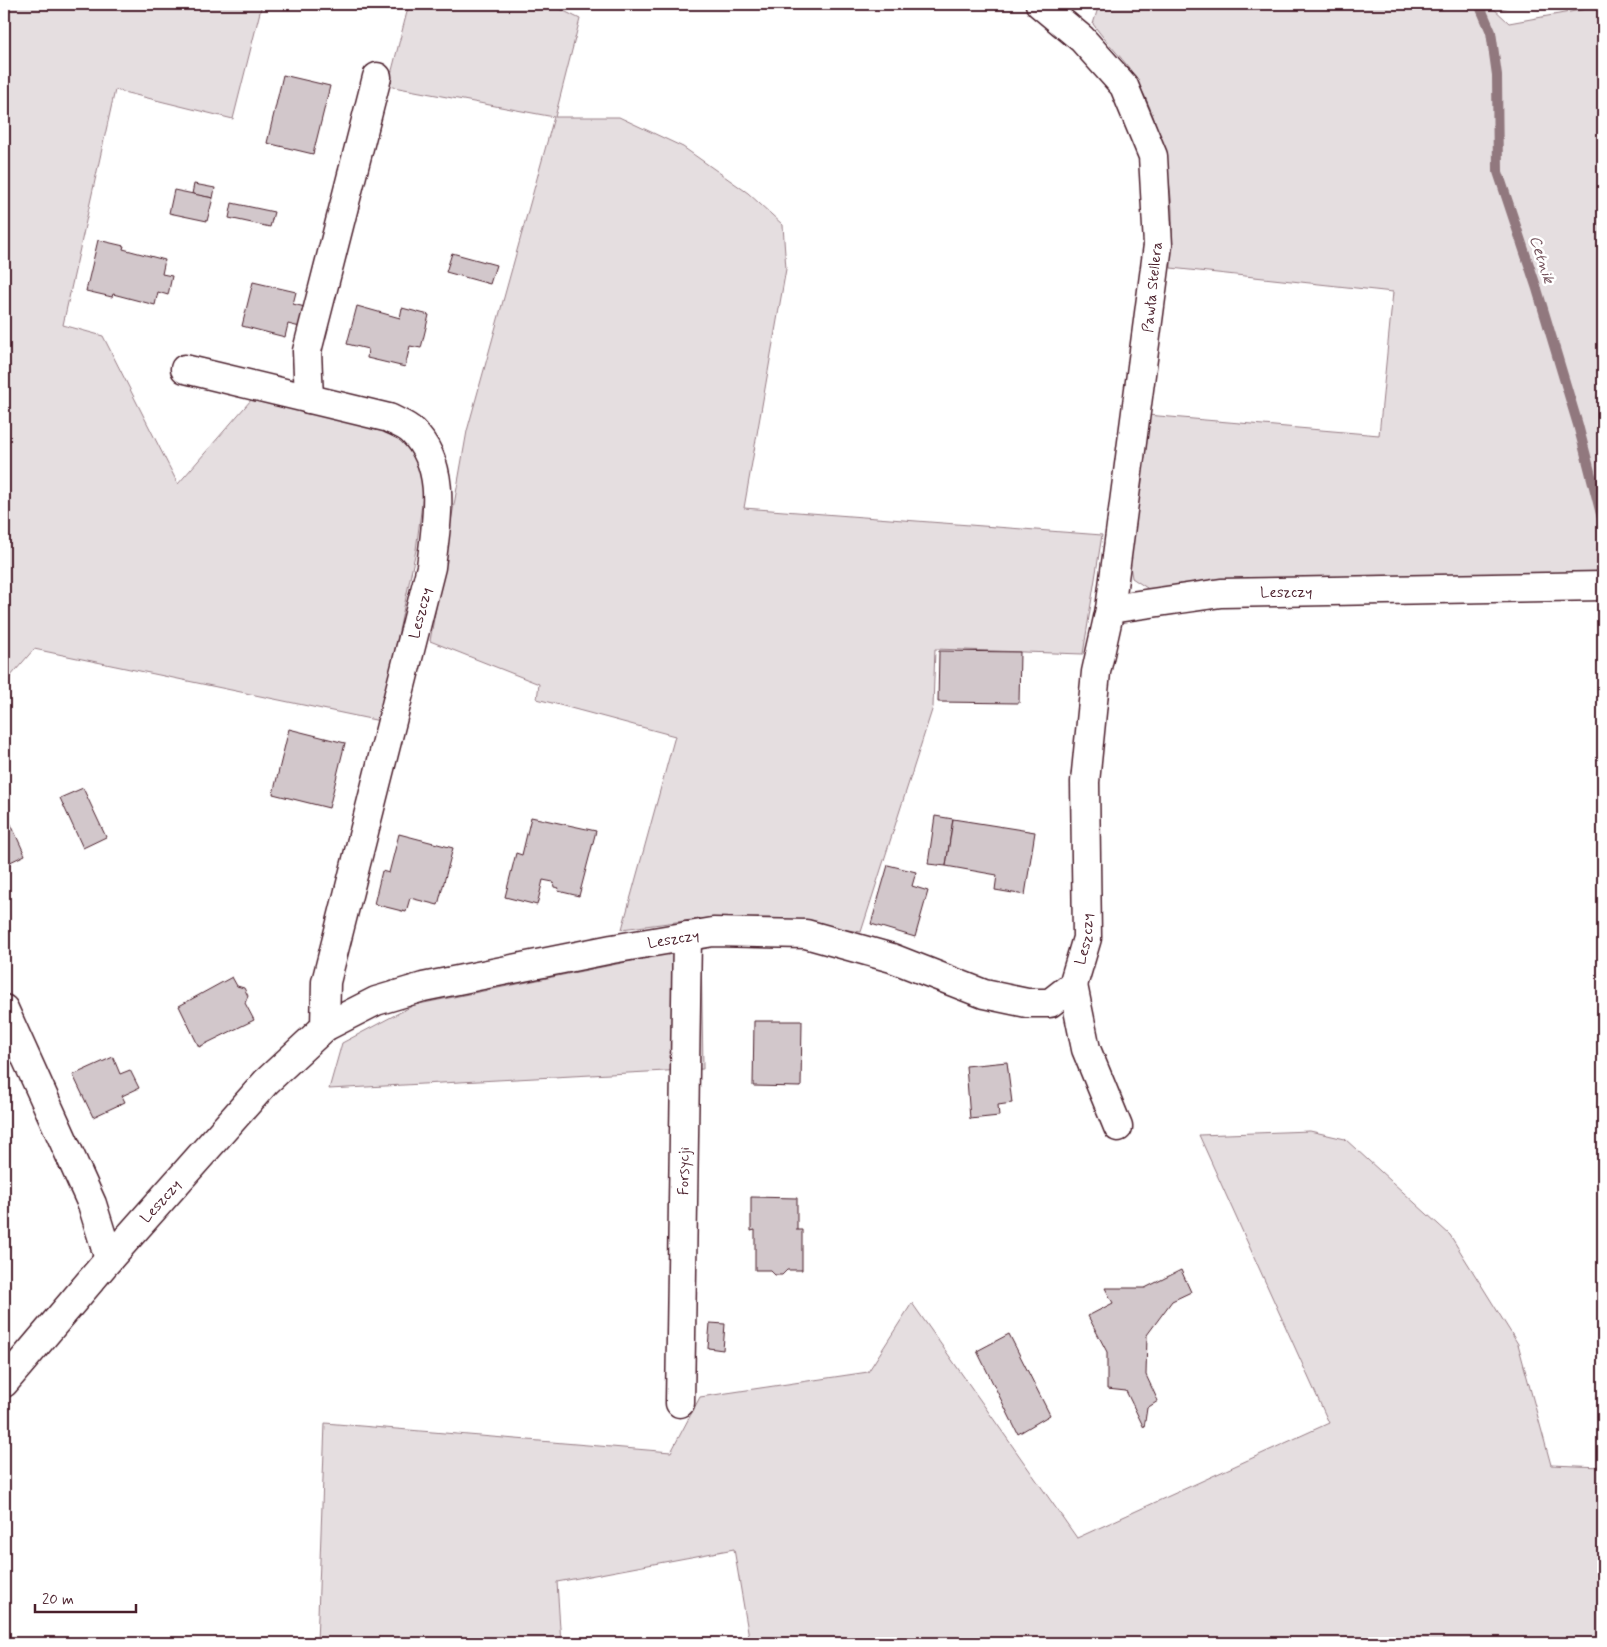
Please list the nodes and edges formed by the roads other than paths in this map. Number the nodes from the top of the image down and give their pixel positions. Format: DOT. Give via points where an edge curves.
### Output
graph roads {
  1 [pos="1040,4"];
  2 [pos="377,77"];
  3 [pos="185,370"];
  4 [pos="309,399"];
  5 [pos="1603,586"];
  6 [pos="1110,609"];
  7 [pos="687,936"];
  8 [pos="1073,985"];
  9 [pos="4,1009"];
  10 [pos="325,1027"];
  11 [pos="1118,1127"];
  12 [pos="109,1259"];
  13 [pos="4,1382"];
  14 [pos="680,1404"];
  1 -- 6 [label="street, Pawła Stellera" via="1082,39 1124,86 1153,156 1158,245"];
  2 -- 4 [label="street" via="307,351"];
  3 -- 4 [label="street, Leszczy"];
  4 -- 10 [label="street, Leszczy" via="389,418 411,430 430,454 436,474 437,515 431,567 326,982"];
  5 -- 6 [label="street, Leszczy" via="1221,593"];
  6 -- 8 [label="street, Leszczy" via="1096,672 1085,782 1087,938"];
  7 -- 8 [label="street, Leszczy" via="713,932 806,934 892,958 984,994 1027,1004 1050,1004"];
  7 -- 10 [label="street, Leszczy" via="423,987 376,1001"];
  7 -- 14 [label="street, Forsycji"];
  8 -- 11 [label="street" via="1086,1049"];
  9 -- 12 [label="street" via="92,1204"];
  10 -- 12 [label="street, Leszczy" via="266,1082"];
  12 -- 13 [label="street, Leszczy"];
}
